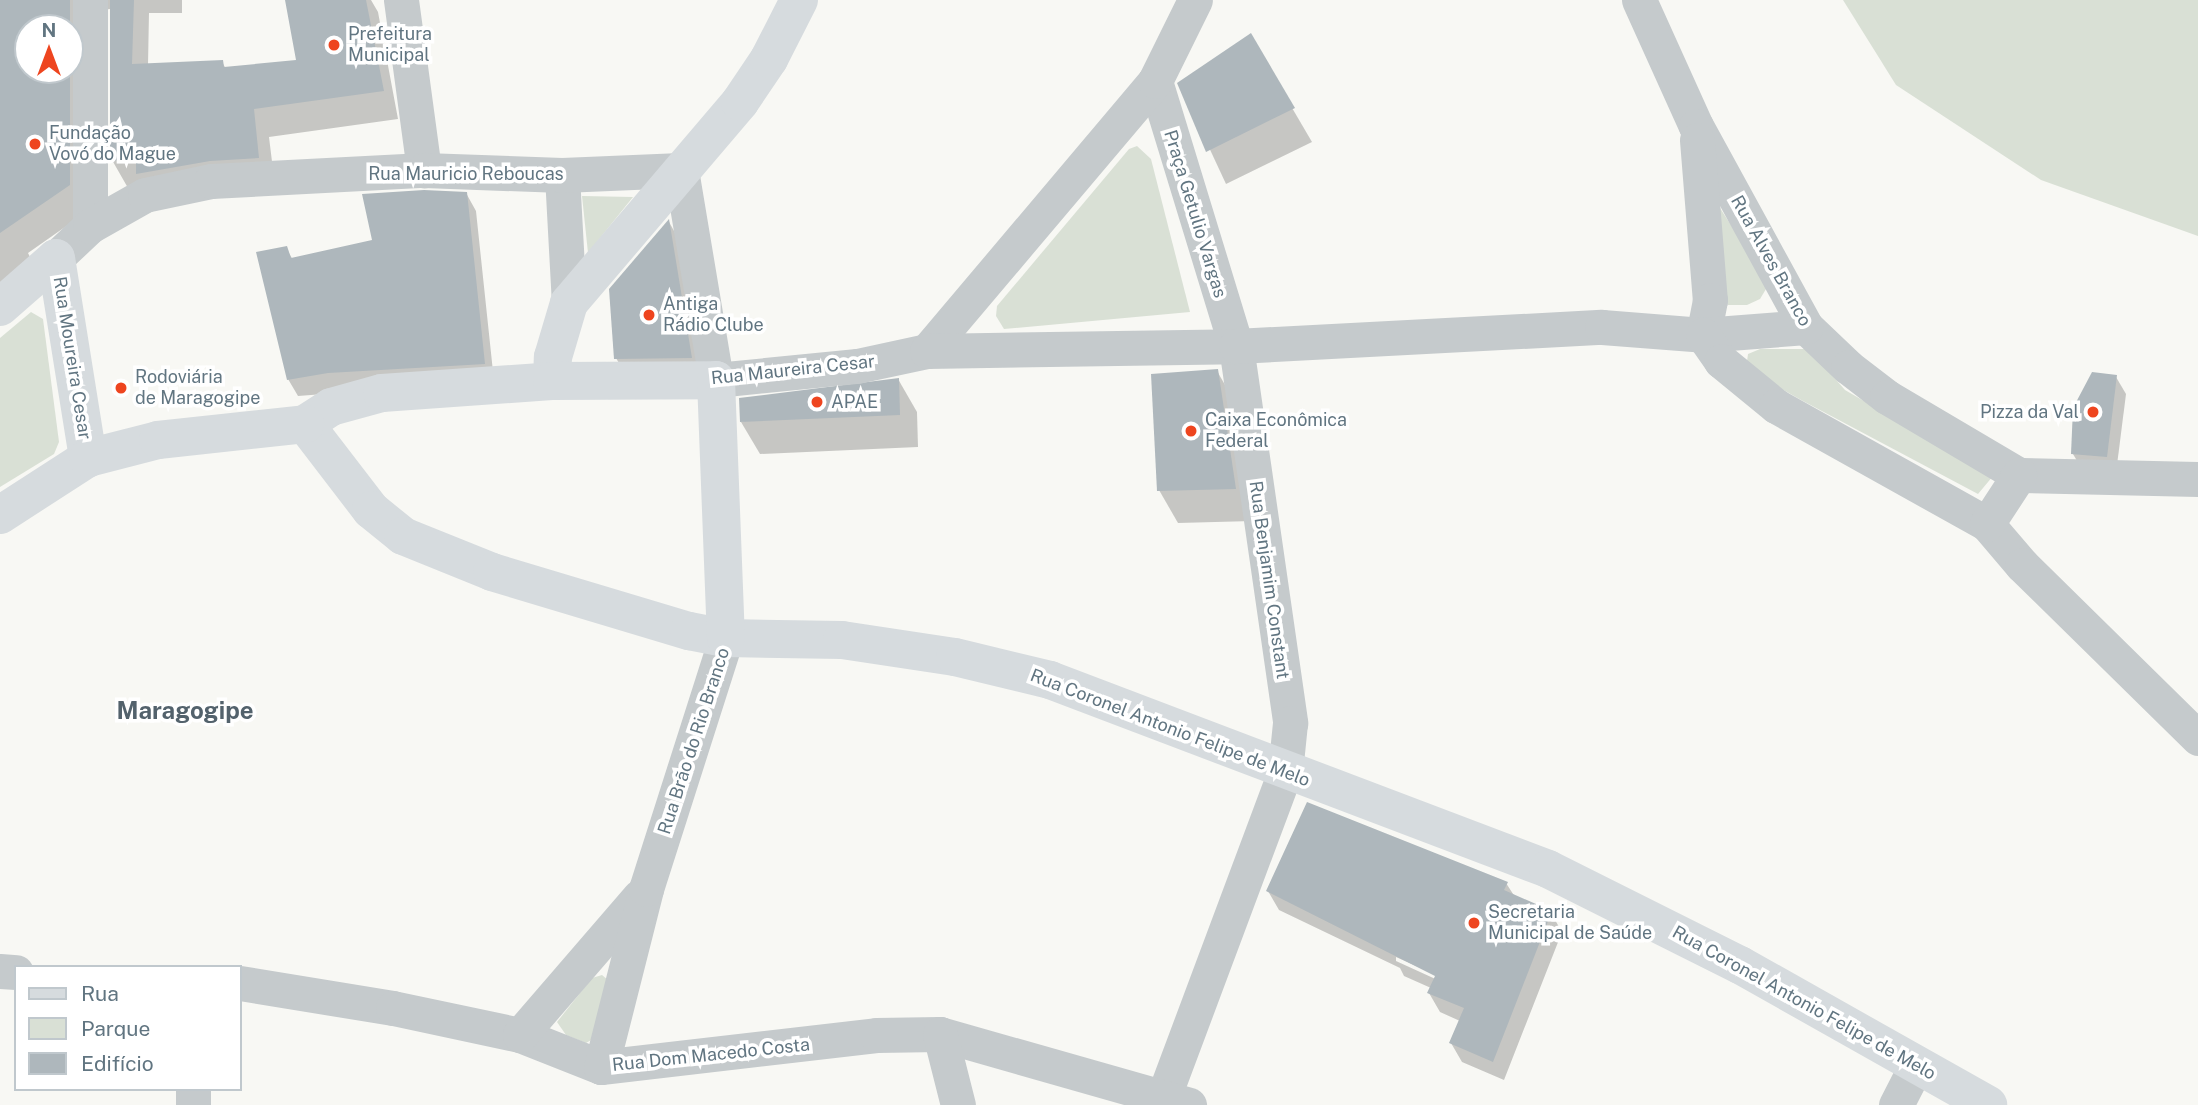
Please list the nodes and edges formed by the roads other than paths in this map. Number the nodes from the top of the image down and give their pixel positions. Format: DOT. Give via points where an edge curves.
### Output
graph roads {
  1 [pos="90,0"];
  2 [pos="401,0"];
  3 [pos="799,0"];
  4 [pos="1195,0"];
  5 [pos="1639,0"];
  6 [pos="1155,81"];
  7 [pos="1696,127"];
  8 [pos="424,170"];
  9 [pos="681,170"];
  10 [pos="562,175"];
  11 [pos="90,226"];
  12 [pos="56,258"];
  13 [pos="569,303"];
  14 [pos="0,307"];
  15 [pos="1806,327"];
  16 [pos="1703,335"];
  17 [pos="1236,346"];
  18 [pos="927,351"];
  19 [pos="716,380"];
  20 [pos="552,381"];
  21 [pos="306,424"];
  22 [pos="88,458"];
  23 [pos="2019,474"];
  24 [pos="2198,479"];
  25 [pos="0,515"];
  26 [pos="1987,524"];
  27 [pos="726,638"];
  28 [pos="2198,738"];
  29 [pos="1285,772"];
  30 [pos="646,889"];
  31 [pos="242,983"];
  32 [pos="940,1034"];
  33 [pos="520,1035"];
  34 [pos="1916,1066"];
  35 [pos="601,1067"];
  36 [pos="1177,1100"];
  37 [pos="958,1105"];
  38 [pos="1896,1105"];
  39 [pos="1988,1105"];
  1 -- 11 [label="street"];
  2 -- 8 [label="street"];
  3 -- 9 [label="street" via="769,59 740,102"];
  4 -- 6 [label="street"];
  5 -- 7 [label="street, Rua Alves Branco"];
  6 -- 17 [label="street, Praça Getulio Vargas"];
  6 -- 18 [label="street"];
  7 -- 15 [label="street, Rua Alves Branco"];
  7 -- 16 [label="street" via="1710,300"];
  8 -- 10 [label="street, Rua Mauricio Reboucas"];
  8 -- 11 [label="street, Rua Mauricio Reboucas" via="211,181 145,195"];
  9 -- 10 [label="street, Rua Mauricio Reboucas"];
  9 -- 13 [label="street"];
  9 -- 19 [label="street"];
  10 -- 13 [label="street"];
  11 -- 12 [label="street, Rua Mauricio Reboucas"];
  12 -- 14 [label="street, Rua Mauricio Reboucas"];
  12 -- 22 [label="street, Rua Moureira Cesar"];
  13 -- 20 [label="street" via="553,357"];
  15 -- 16 [label="street, Rua Maureira Cesar"];
  15 -- 23 [label="street, Rua Alves Branco" via="1887,397"];
  16 -- 17 [label="street, Rua Maureira Cesar" via="1602,327"];
  16 -- 26 [label="street" via="1721,361 1776,406"];
  17 -- 18 [label="street, Rua Maureira Cesar"];
  17 -- 29 [label="street, Rua Benjamim Constant" via="1290,723"];
  18 -- 19 [label="street, Rua Maureira Cesar" via="857,366"];
  19 -- 20 [label="street, Rua Maureira Cesar"];
  19 -- 27 [label="street, Rua Brão do Rio Branco"];
  20 -- 21 [label="street, Rua Maureira Cesar" via="382,393 331,407"];
  21 -- 22 [label="street" via="159,440"];
  21 -- 27 [label="street, Rua Coronel Antonio Felipe de Melo" via="372,510 403,536 492,572"];
  22 -- 25 [label="street"];
  23 -- 24 [label="street"];
  23 -- 26 [label="street"];
  26 -- 28 [label="street" via="2022,565"];
  27 -- 29 [label="street, Rua Coronel Antonio Felipe de Melo" via="842,640 1008,669 1050,680"];
  27 -- 30 [label="street, Rua Brão do Rio Branco"];
  29 -- 34 [label="street, Rua Coronel Antonio Felipe de Melo" via="1455,832 1633,907"];
  29 -- 36 [label="street, Rua Benjamim Constant"];
  30 -- 33 [label="street, Rua Brão do Rio Branco"];
  30 -- 35 [label="street, Rua Brão do Rio Branco"];
  31 -- 33 [label="street, Rua Dom Macedo Costa"];
  32 -- 35 [label="street, Rua Dom Macedo Costa" via="876,1035"];
  32 -- 36 [label="street, Rua Dom Macedo Costa"];
  32 -- 37 [label="street"];
  33 -- 35 [label="street, Rua Dom Macedo Costa"];
  34 -- 38 [label="street"];
  34 -- 39 [label="street, Rua Coronel Antonio Felipe de Melo"];
}
